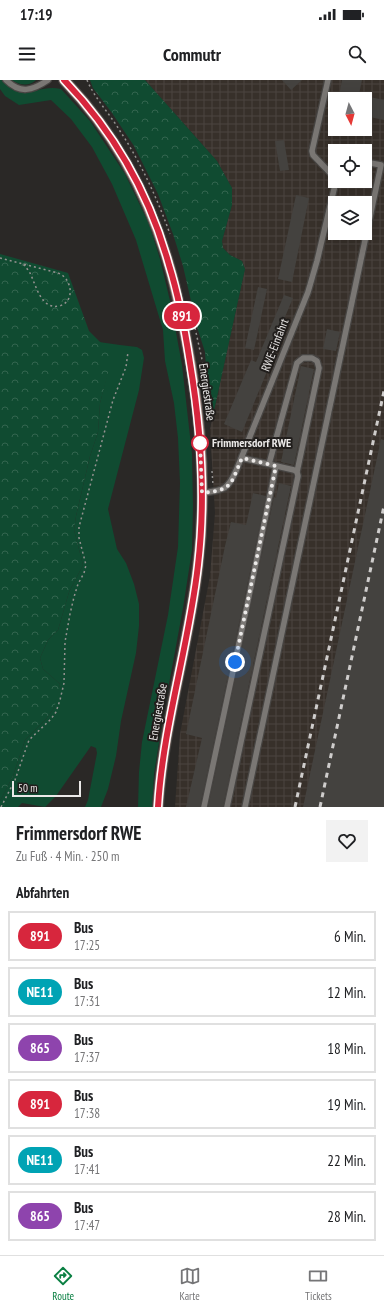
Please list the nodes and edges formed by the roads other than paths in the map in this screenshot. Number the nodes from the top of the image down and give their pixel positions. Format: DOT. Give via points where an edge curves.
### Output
graph roads {
  1 [pos="6,80"];
  2 [pos="48,80"];
  3 [pos="64,80"];
  4 [pos="328,80"];
  5 [pos="372,163"];
  6 [pos="328,172"];
  7 [pos="333,188"];
  8 [pos="242,458"];
  9 [pos="269,464"];
  10 [pos="276,466"];
  11 [pos="297,472"];
  12 [pos="202,493"];
  13 [pos="158,807"];
  14 [pos="204,807"];
  15 [pos="227,807"];
  16 [pos="245,807"];
  1 -- 2 [label="lane" via="14,87 25,90 36,88"];
  3 -- 12 [label="main road, Energiestraße" via="84,101 122,156 151,212 162,241 180,308 193,383 199,430"];
  4 -- 6 [label="lane" via="312,151"];
  5 -- 16 [label="lane" via="381,165"];
  7 -- 8 [label="lane, RWE-Einfahrt" via="308,292"];
  8 -- 9 [label="lane"];
  8 -- 12 [label="lane, RWE-Einfahrt" via="230,484 223,490"];
  9 -- 10 [label="lane"];
  9 -- 11 [label="lane" via="299,360 312,358 317,361 319,368"];
  10 -- 11 [label="lane"];
  10 -- 14 [label="lane"];
  11 -- 15 [label="lane" via="298,477"];
  12 -- 13 [label="main road, Energiestraße" via="197,577 166,740"];
}
